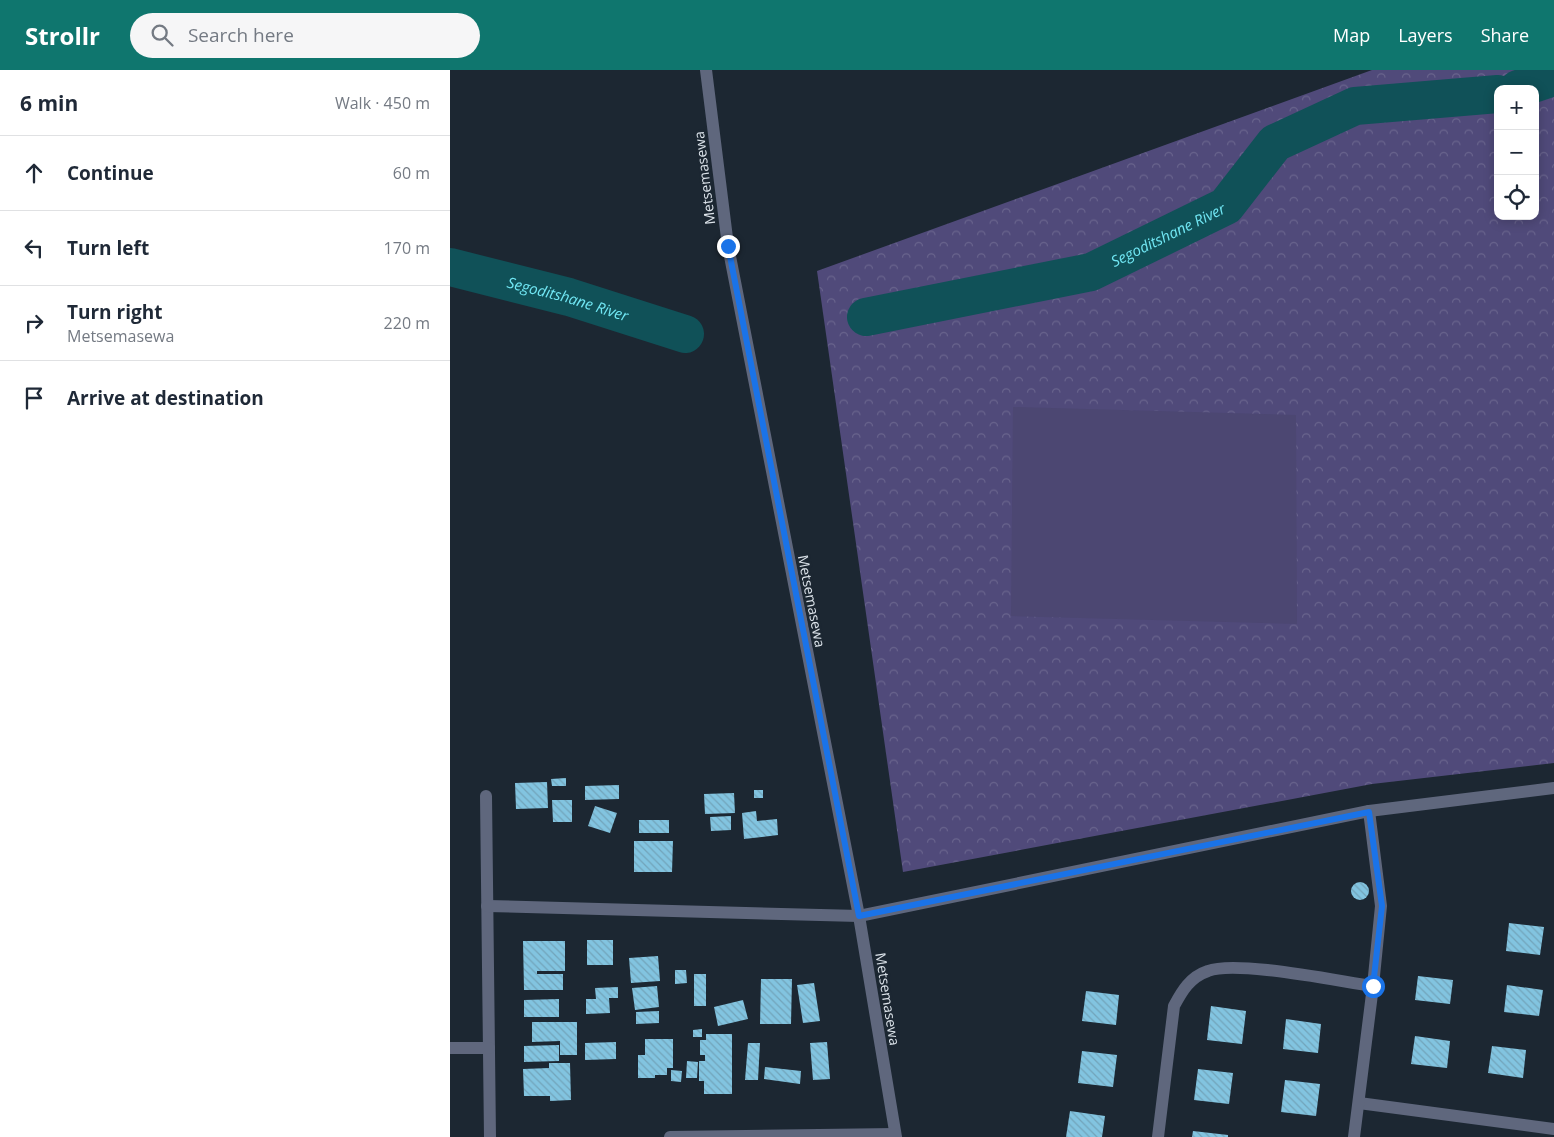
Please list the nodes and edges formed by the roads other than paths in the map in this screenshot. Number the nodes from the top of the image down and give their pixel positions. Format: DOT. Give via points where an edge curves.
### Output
graph roads {
  1 [pos="706,70"];
  2 [pos="1554,788"];
  3 [pos="486,796"];
  4 [pos="1369,812"];
  5 [pos="487,906"];
  6 [pos="859,916"];
  7 [pos="1373,986"];
  8 [pos="450,1048"];
  9 [pos="489,1048"];
  10 [pos="1359,1103"];
  11 [pos="1554,1129"];
  12 [pos="895,1136"];
  13 [pos="490,1137"];
  14 [pos="670,1137"];
  15 [pos="1158,1137"];
  16 [pos="1354,1137"];
  1 -- 6 [label="street, Metsemasewa" via="728,246"];
  2 -- 4 [label="street"];
  3 -- 5 [label="street"];
  4 -- 6 [label="street"];
  4 -- 7 [label="street" via="1382,906"];
  5 -- 6 [label="street"];
  5 -- 9 [label="street"];
  6 -- 12 [label="street, Metsemasewa"];
  7 -- 10 [label="street"];
  7 -- 15 [label="street" via="1239,967 1208,970 1195,978 1184,988 1174,1006"];
  8 -- 9 [label="street"];
  9 -- 13 [label="street"];
  10 -- 11 [label="street"];
  10 -- 16 [label="street"];
  12 -- 14 [label="street"];
}
